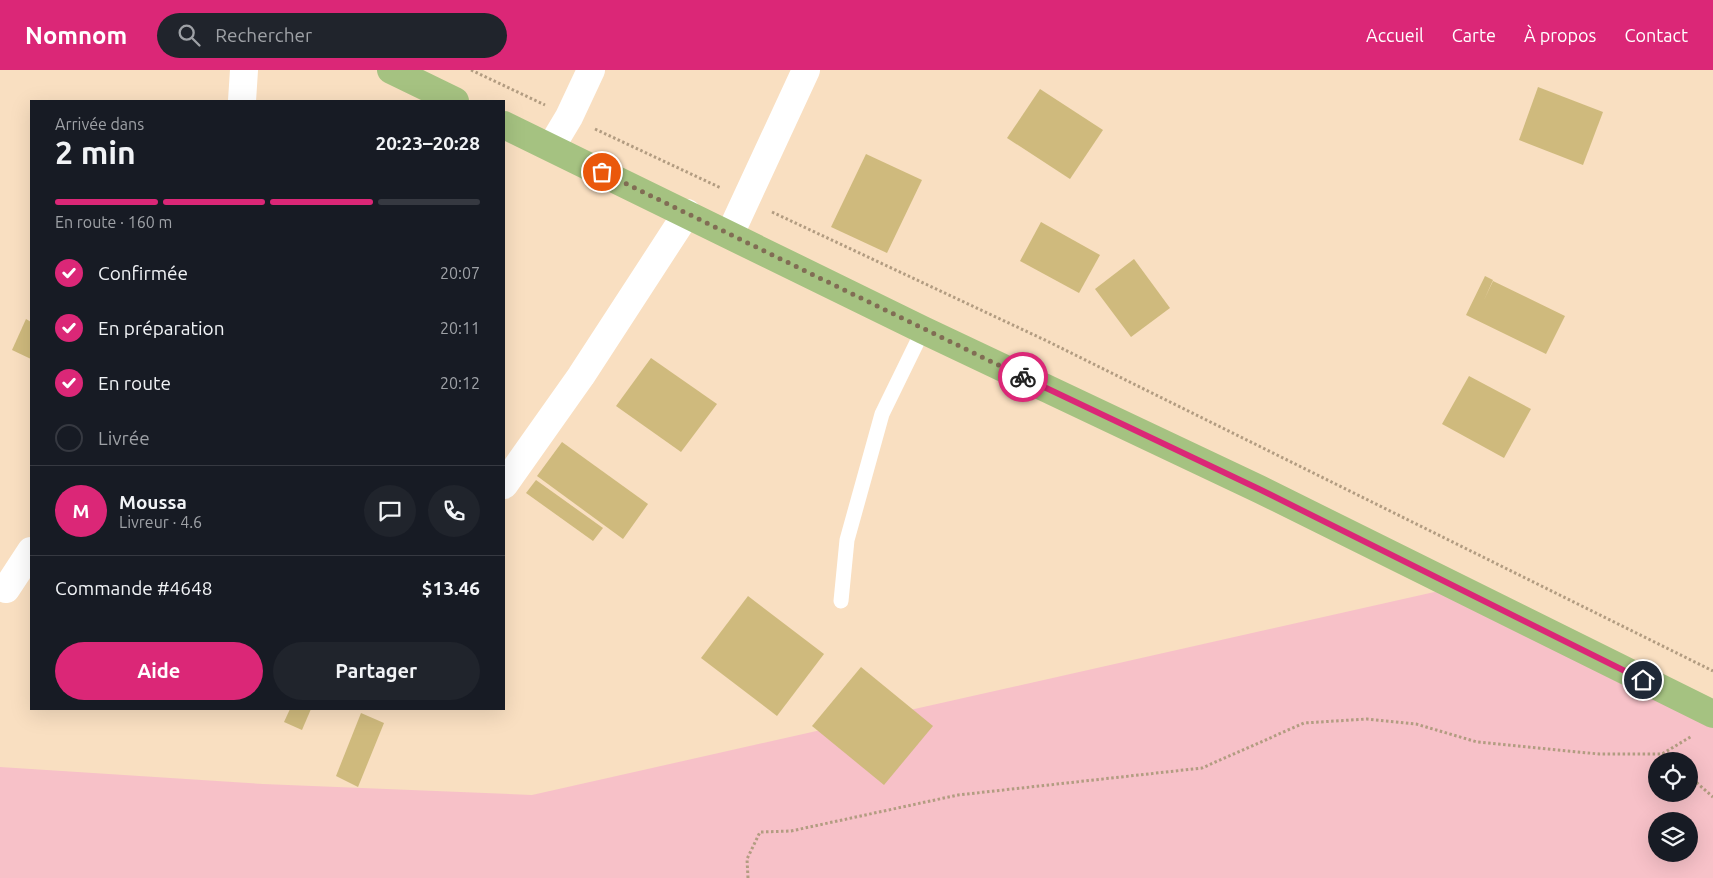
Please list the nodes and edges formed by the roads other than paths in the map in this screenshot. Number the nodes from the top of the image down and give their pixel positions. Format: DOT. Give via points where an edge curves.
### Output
graph roads {
  1 [pos="244,70"];
  2 [pos="390,70"];
  3 [pos="591,70"];
  4 [pos="806,70"];
  5 [pos="242,100"];
  6 [pos="453,100"];
  7 [pos="505,124"];
  8 [pos="552,147"];
  9 [pos="687,213"];
  10 [pos="730,234"];
  11 [pos="923,330"];
  12 [pos="505,484"];
  13 [pos="30,553"];
  14 [pos="6,589"];
  15 [pos="841,601"];
  16 [pos="1706,723"];
  1 -- 5 [label="street"];
  2 -- 6 [label="main road"];
  3 -- 8 [label="street"];
  4 -- 10 [label="street"];
  7 -- 8 [label="main road"];
  8 -- 9 [label="main road"];
  9 -- 10 [label="main road"];
  9 -- 12 [label="street" via="581,376"];
  10 -- 11 [label="main road"];
  11 -- 15 [label="lane" via="882,414 848,540"];
  11 -- 16 [label="main road" via="1259,489"];
  13 -- 14 [label="street"];
}
